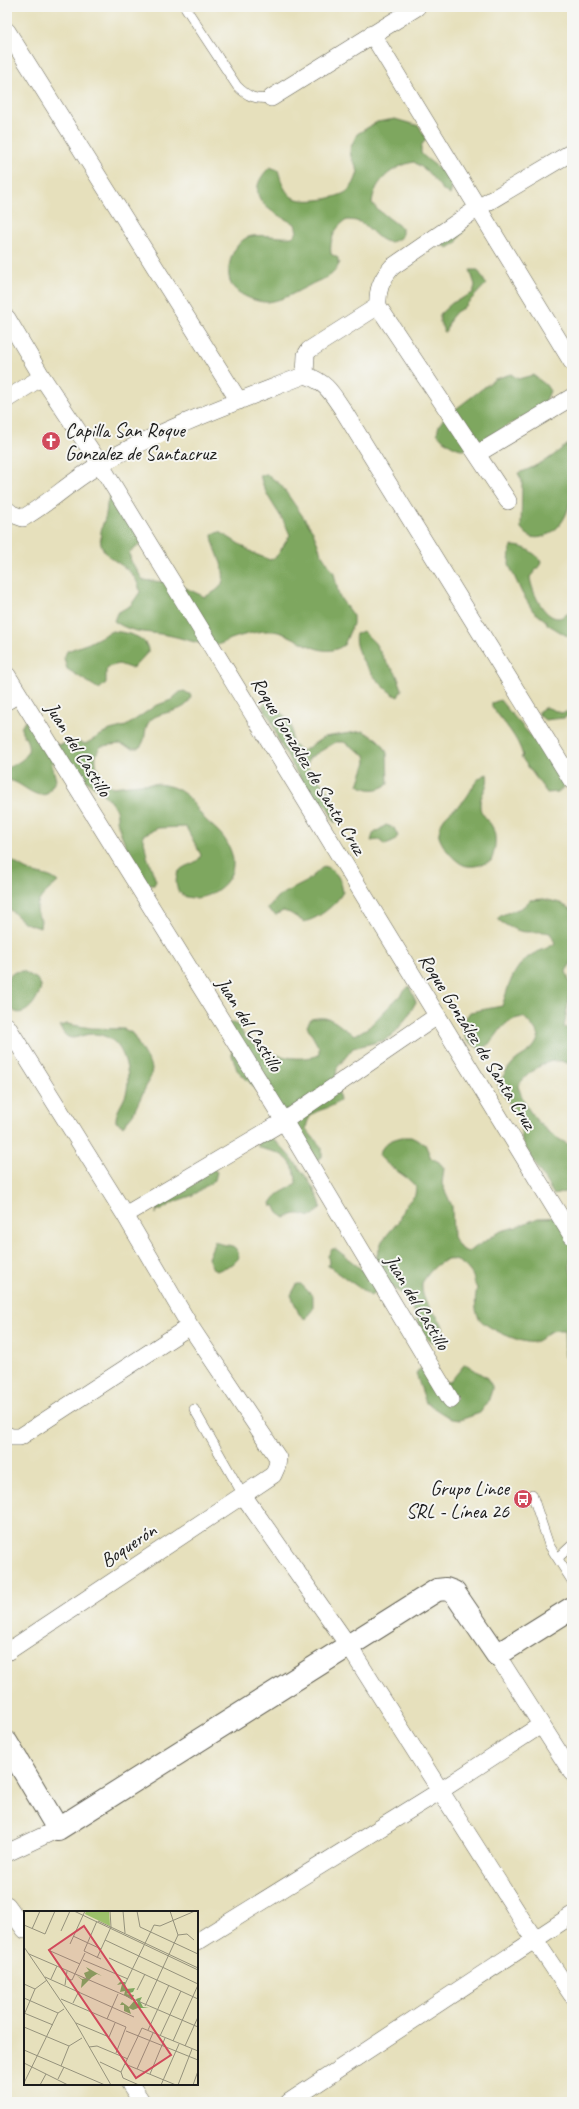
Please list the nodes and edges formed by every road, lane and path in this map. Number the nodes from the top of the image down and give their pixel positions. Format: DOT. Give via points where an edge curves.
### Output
graph roads {
  1 [pos="185,7"];
  2 [pos="417,7"];
  3 [pos="7,31"];
  4 [pos="372,34"];
  5 [pos="271,98"];
  6 [pos="572,152"];
  7 [pos="478,208"];
  8 [pos="378,306"];
  9 [pos="7,318"];
  10 [pos="572,362"];
  11 [pos="305,375"];
  12 [pos="42,377"];
  13 [pos="572,397"];
  14 [pos="7,399"];
  15 [pos="239,401"];
  16 [pos="477,454"];
  17 [pos="100,464"];
  18 [pos="508,501"];
  19 [pos="7,510"];
  20 [pos="7,675"];
  21 [pos="13,698"];
  22 [pos="572,781"];
  23 [pos="437,1016"];
  24 [pos="7,1026"];
  25 [pos="284,1121"];
  26 [pos="125,1215"];
  27 [pos="572,1236"];
  28 [pos="190,1326"];
  29 [pos="451,1400"];
  30 [pos="194,1409"];
  31 [pos="7,1435"];
  32 [pos="532,1494"];
  33 [pos="244,1495"];
  34 [pos="572,1545"];
  35 [pos="558,1558"];
  36 [pos="572,1581"];
  37 [pos="572,1608"];
  38 [pos="348,1645"];
  39 [pos="7,1652"];
  40 [pos="497,1655"];
  41 [pos="542,1725"];
  42 [pos="7,1743"];
  43 [pos="572,1773"];
  44 [pos="440,1791"];
  45 [pos="58,1830"];
  46 [pos="7,1854"];
  47 [pos="7,1904"];
  48 [pos="572,1915"];
  49 [pos="24,1929"];
  50 [pos="534,1940"];
  51 [pos="198,1941"];
  52 [pos="572,1995"];
  53 [pos="131,2085"];
  54 [pos="142,2102"];
  55 [pos="289,2102"];
  1 -- 5 [label="lane" via="244,94 257,100"];
  2 -- 4 [label="street"];
  3 -- 15 [label="street"];
  4 -- 5 [label="street"];
  4 -- 7 [label="street"];
  6 -- 7 [label="street"];
  7 -- 8 [label="street" via="392,267 383,278 377,292"];
  7 -- 10 [label="street"];
  8 -- 11 [label="street" via="309,350 306,355"];
  8 -- 16 [label="street"];
  9 -- 12 [label="street, Roque González de Santa Cruz"];
  11 -- 15 [label="street"];
  11 -- 22 [label="street" via="319,380 329,389 343,410"];
  12 -- 14 [label="street"];
  12 -- 17 [label="street, Roque González de Santa Cruz"];
  13 -- 16 [label="street"];
  15 -- 17 [label="street"];
  16 -- 18 [label="street"];
  17 -- 19 [label="street" via="23,518"];
  17 -- 23 [label="street, Roque González de Santa Cruz"];
  20 -- 21 [label="street, Juan del Castillo"];
  21 -- 25 [label="street, Juan del Castillo"];
  23 -- 25 [label="street"];
  23 -- 27 [label="street, Roque González de Santa Cruz"];
  24 -- 26 [label="street"];
  25 -- 26 [label="street"];
  25 -- 29 [label="street, Juan del Castillo"];
  26 -- 28 [label="street"];
  28 -- 31 [label="street" via="20,1437"];
  28 -- 33 [label="street, Boquerón" via="278,1458 273,1475"];
  30 -- 33 [label="lane"];
  32 -- 35 [label="lane" via="549,1545"];
  33 -- 38 [label="street"];
  33 -- 39 [label="street, Boquerón"];
  34 -- 35 [label="lane"];
  35 -- 36 [label="lane"];
  37 -- 40 [label="street"];
  38 -- 40 [label="street" via="437,1590 446,1589 454,1592"];
  38 -- 44 [label="street"];
  38 -- 45 [label="street"];
  40 -- 41 [label="street"];
  41 -- 43 [label="street"];
  41 -- 44 [label="street"];
  42 -- 45 [label="street"];
  44 -- 50 [label="street"];
  44 -- 51 [label="street"];
  45 -- 46 [label="street"];
  47 -- 49 [label="street"];
  48 -- 50 [label="street"];
  50 -- 52 [label="street"];
  50 -- 55 [label="street"];
  53 -- 54 [label="street"];
}
